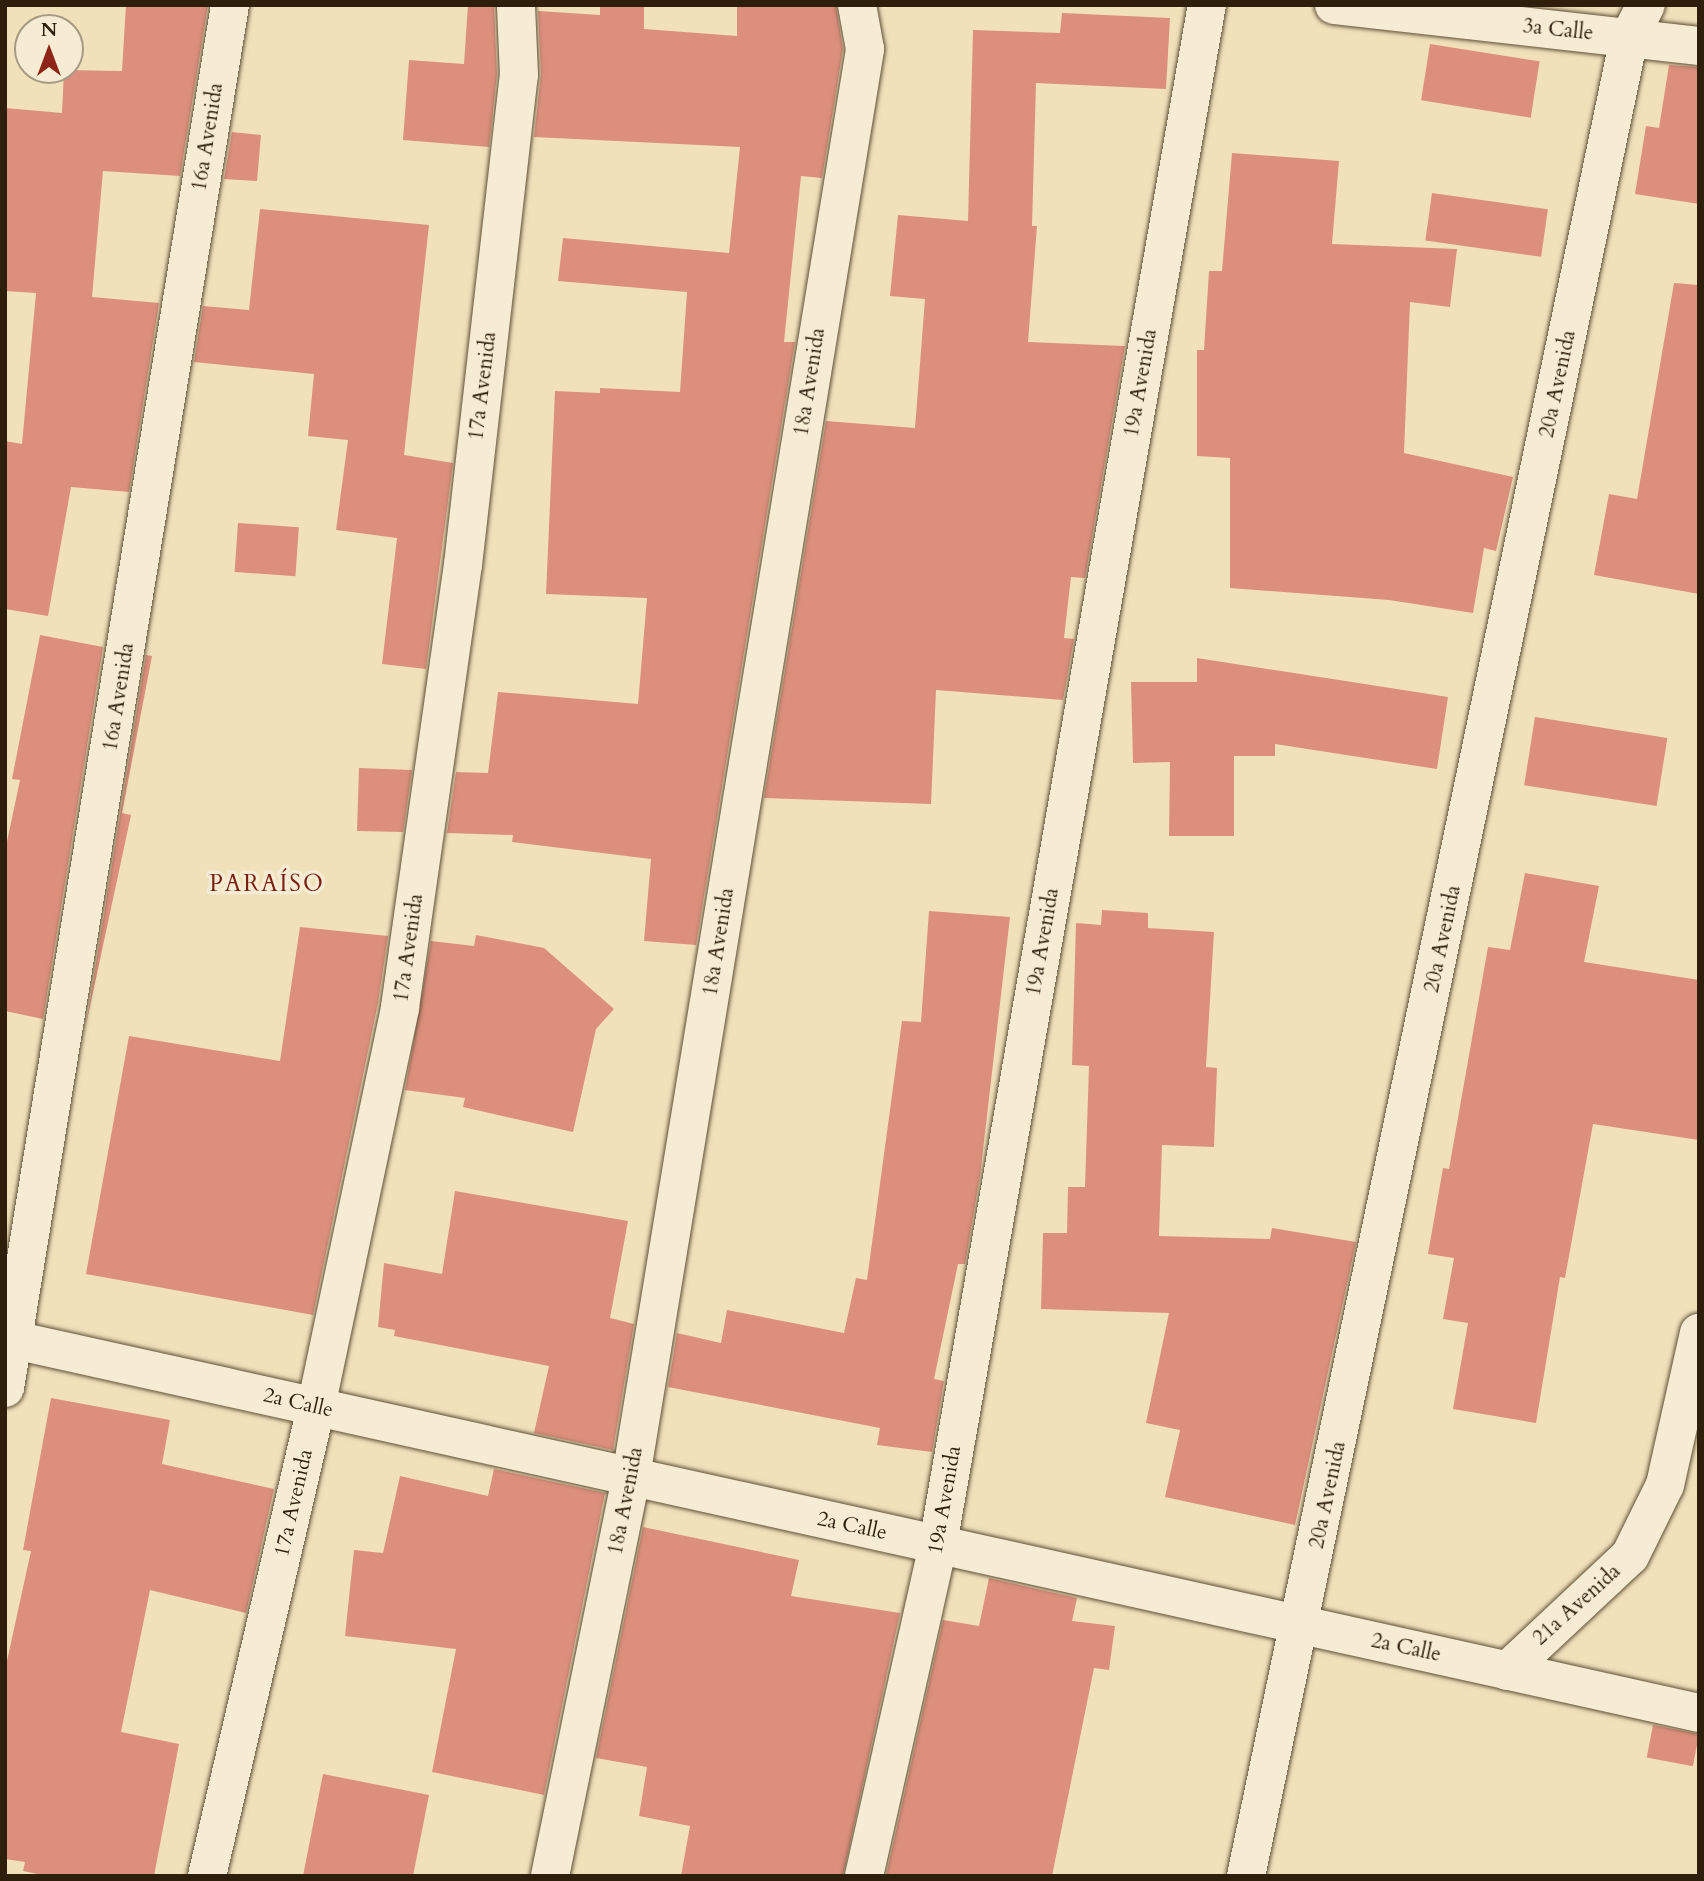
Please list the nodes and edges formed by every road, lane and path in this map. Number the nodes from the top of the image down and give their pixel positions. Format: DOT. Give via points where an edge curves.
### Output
graph roads {
  1 [pos="230,5"];
  2 [pos="516,5"];
  3 [pos="857,5"];
  4 [pos="1207,5"];
  5 [pos="1335,5"];
  6 [pos="1637,22"];
  7 [pos="1699,47"];
  8 [pos="1699,1333"];
  9 [pos="11,1339"];
  10 [pos="5,1388"];
  11 [pos="316,1408"];
  12 [pos="631,1477"];
  13 [pos="938,1544"];
  14 [pos="1301,1626"];
  15 [pos="1507,1671"];
  16 [pos="1699,1713"];
  17 [pos="207,1876"];
  18 [pos="550,1876"];
  19 [pos="864,1876"];
  20 [pos="1246,1876"];
  1 -- 9 [label="street, 16a Avenida"];
  2 -- 11 [label="street, 17a Avenida" via="519,75 469,511 404,979"];
  3 -- 12 [label="street, 18a Avenida" via="865,49"];
  4 -- 13 [label="street, 19a Avenida"];
  5 -- 6 [label="street, 3a Calle"];
  6 -- 7 [label="street, 3a Calle"];
  6 -- 14 [label="street, 20a Avenida"];
  8 -- 15 [label="street, 21a Avenida" via="1665,1485 1630,1556"];
  9 -- 10 [label="street, 16a Avenida"];
  9 -- 11 [label="street, 2a Calle"];
  11 -- 12 [label="street, 2a Calle"];
  11 -- 17 [label="street, 17a Avenida"];
  12 -- 13 [label="street, 2a Calle"];
  12 -- 18 [label="street, 18a Avenida"];
  13 -- 14 [label="street, 2a Calle"];
  13 -- 19 [label="street, 19a Avenida"];
  14 -- 15 [label="street, 2a Calle"];
  14 -- 20 [label="street, 20a Avenida"];
  15 -- 16 [label="street, 2a Calle"];
}
